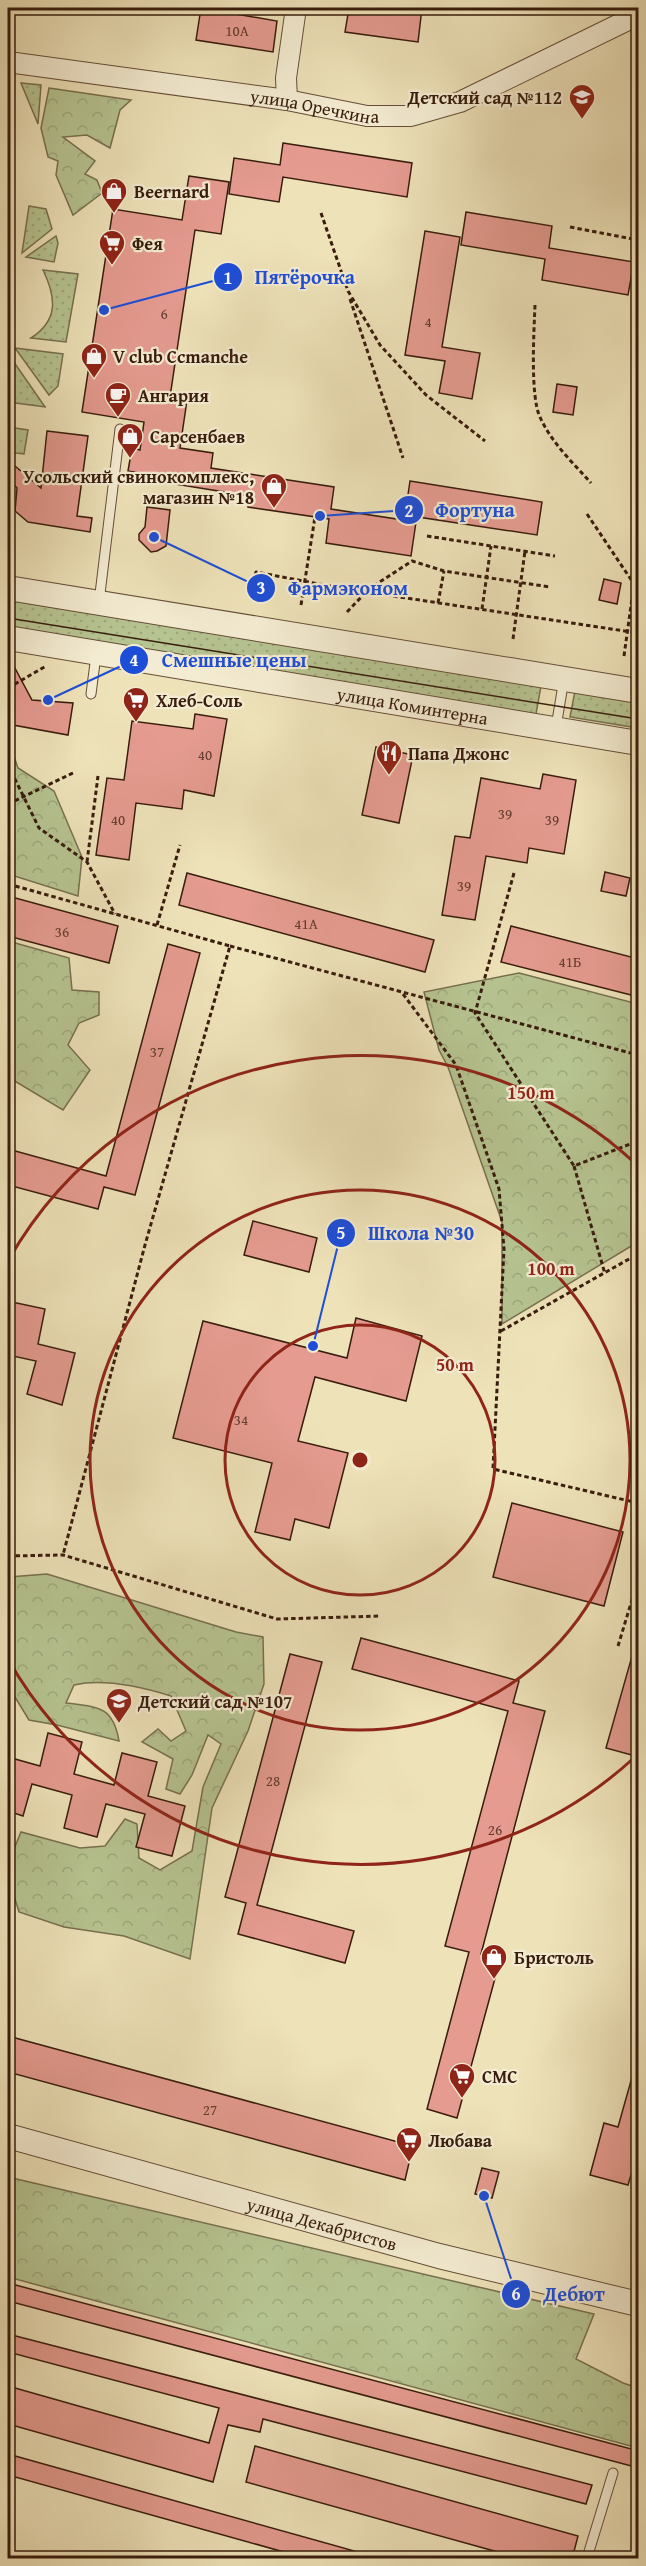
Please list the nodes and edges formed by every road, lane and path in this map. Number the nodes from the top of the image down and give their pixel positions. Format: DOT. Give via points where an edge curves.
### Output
graph roads {
  1 [pos="296,8"];
  2 [pos="639,15"];
  3 [pos="8,62"];
  4 [pos="286,100"];
  5 [pos="321,213"];
  6 [pos="570,227"];
  7 [pos="639,240"];
  8 [pos="348,291"];
  9 [pos="535,305"];
  10 [pos="120,429"];
  11 [pos="485,441"];
  12 [pos="402,458"];
  13 [pos="591,483"];
  14 [pos="587,514"];
  15 [pos="315,518"];
  16 [pos="427,536"];
  17 [pos="491,546"];
  18 [pos="525,551"];
  19 [pos="555,556"];
  20 [pos="444,571"];
  21 [pos="486,577"];
  22 [pos="639,579"];
  23 [pos="304,581"];
  24 [pos="520,582"];
  25 [pos="634,584"];
  26 [pos="550,587"];
  27 [pos="8,588"];
  28 [pos="366,592"];
  29 [pos="250,597"];
  30 [pos="99,602"];
  31 [pos="438,603"];
  32 [pos="301,605"];
  33 [pos="482,610"];
  34 [pos="347,612"];
  35 [pos="516,615"];
  36 [pos="627,631"];
  37 [pos="639,633"];
  38 [pos="8,638"];
  39 [pos="513,639"];
  40 [pos="97,653"];
  41 [pos="624,657"];
  42 [pos="46,666"];
  43 [pos="564,679"];
  44 [pos="8,688"];
  45 [pos="639,691"];
  46 [pos="91,694"];
  47 [pos="556,729"];
  48 [pos="639,743"];
  49 [pos="8,765"];
  50 [pos="73,772"];
  51 [pos="98,776"];
  52 [pos="22,797"];
  53 [pos="8,804"];
  54 [pos="180,846"];
  55 [pos="87,862"];
  56 [pos="514,873"];
  57 [pos="8,884"];
  58 [pos="115,914"];
  59 [pos="157,925"];
  60 [pos="230,946"];
  61 [pos="403,994"];
  62 [pos="475,1013"];
  63 [pos="639,1055"];
  64 [pos="639,1141"];
  65 [pos="574,1166"];
  66 [pos="639,1254"];
  67 [pos="605,1274"];
  68 [pos="501,1331"];
  69 [pos="639,1503"];
  70 [pos="63,1555"];
  71 [pos="8,1556"];
  72 [pos="639,1580"];
  73 [pos="381,1616"];
  74 [pos="618,1646"];
  75 [pos="8,2136"];
  76 [pos="639,2304"];
  77 [pos="613,2473"];
  78 [pos="587,2559"];
  1 -- 4 [label="street"];
  2 -- 4 [label="street, улица Оречкина" via="460,102 411,116 367,116"];
  3 -- 4 [label="street, улица Оречкина"];
  5 -- 8 [label="path"];
  6 -- 7 [label="path"];
  8 -- 11 [label="path" via="380,345 411,379"];
  8 -- 12 [label="path"];
  9 -- 13 [label="path" via="533,354 538,415 553,440"];
  10 -- 30 [label="lane"];
  14 -- 25 [label="path"];
  15 -- 23 [label="path"];
  16 -- 17 [label="path"];
  17 -- 18 [label="path"];
  17 -- 21 [label="path"];
  18 -- 19 [label="path"];
  18 -- 24 [label="path"];
  20 -- 21 [label="path"];
  20 -- 28 [label="path" via="412,561"];
  20 -- 31 [label="path"];
  21 -- 24 [label="path"];
  21 -- 33 [label="path"];
  22 -- 25 [label="path"];
  23 -- 28 [label="path"];
  23 -- 29 [label="path" via="256,572"];
  23 -- 32 [label="path"];
  24 -- 26 [label="path"];
  24 -- 35 [label="path"];
  25 -- 36 [label="path"];
  27 -- 30 [label="street"];
  28 -- 31 [label="path"];
  28 -- 34 [label="path"];
  30 -- 43 [label="street"];
  31 -- 33 [label="path"];
  33 -- 35 [label="path"];
  35 -- 36 [label="path"];
  35 -- 39 [label="path"];
  36 -- 37 [label="path"];
  36 -- 41 [label="path"];
  38 -- 40 [label="street, улица Коминтерна"];
  40 -- 46 [label="lane"];
  40 -- 47 [label="street, улица Коминтерна"];
  42 -- 44 [label="path"];
  43 -- 45 [label="street"];
  43 -- 47 [label="lane"];
  47 -- 48 [label="street, улица Коминтерна"];
  49 -- 52 [label="path"];
  50 -- 52 [label="path"];
  51 -- 55 [label="path"];
  52 -- 53 [label="path"];
  52 -- 55 [label="path" via="39,828"];
  54 -- 59 [label="path"];
  55 -- 58 [label="path"];
  56 -- 62 [label="path"];
  57 -- 58 [label="path"];
  58 -- 59 [label="path"];
  59 -- 60 [label="path"];
  60 -- 61 [label="path"];
  60 -- 70 [label="path"];
  61 -- 62 [label="path"];
  61 -- 68 [label="path" via="456,1065 499,1189 504,1249"];
  62 -- 63 [label="path"];
  62 -- 65 [label="path"];
  64 -- 65 [label="path"];
  65 -- 67 [label="path"];
  66 -- 67 [label="path"];
  67 -- 68 [label="path"];
  68 -- 69 [label="path" via="493,1469"];
  70 -- 71 [label="path"];
  70 -- 73 [label="path" via="277,1619"];
  72 -- 74 [label="path"];
  75 -- 76 [label="street, улица Декабристов" via="439,2256"];
  77 -- 78 [label="lane"];
}
